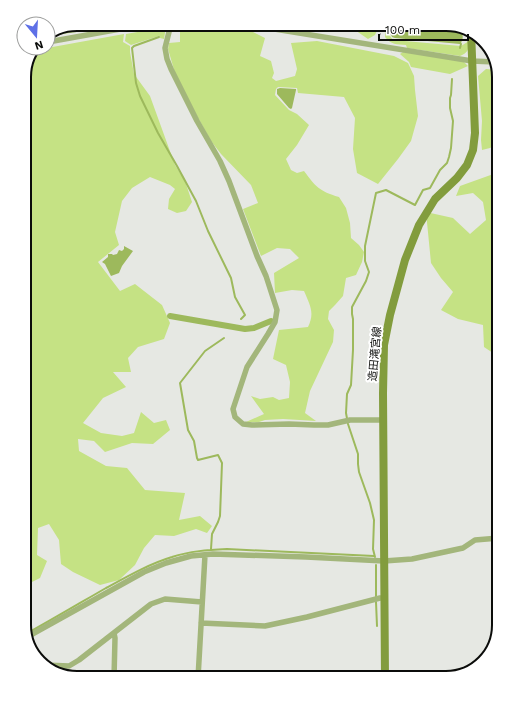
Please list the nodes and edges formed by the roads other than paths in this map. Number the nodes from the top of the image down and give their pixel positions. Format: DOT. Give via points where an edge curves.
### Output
graph roads {
  1 [pos="109,31"];
  2 [pos="170,31"];
  3 [pos="286,31"];
  4 [pos="471,39"];
  5 [pos="56,41"];
  6 [pos="472,61"];
  7 [pos="489,62"];
  8 [pos="383,420"];
  9 [pos="492,539"];
  10 [pos="205,555"];
  11 [pos="384,561"];
  12 [pos="384,598"];
  13 [pos="202,602"];
  14 [pos="201,623"];
  15 [pos="114,633"];
  16 [pos="32,635"];
  17 [pos="55,665"];
  18 [pos="114,671"];
  19 [pos="198,671"];
  20 [pos="385,671"];
  1 -- 5 [label="street"];
  2 -- 8 [label="street" via="167,59 226,175 277,310 275,322 247,367 233,409 235,417 243,424 252,425 314,426 347,421"];
  3 -- 6 [label="street"];
  4 -- 6 [label="main road, 造田滝宮線"];
  6 -- 7 [label="street"];
  6 -- 8 [label="main road, 造田滝宮線" via="473,150 457,178 435,199 426,212 405,260 384,345"];
  8 -- 11 [label="main road, 造田滝宮線"];
  9 -- 11 [label="street" via="475,540 463,548 412,559"];
  10 -- 11 [label="street"];
  10 -- 13 [label="street"];
  10 -- 16 [label="street" via="191,556 144,572"];
  11 -- 12 [label="main road, 造田滝宮線"];
  12 -- 14 [label="street" via="265,626"];
  12 -- 20 [label="main road, 造田滝宮線"];
  13 -- 14 [label="street"];
  13 -- 15 [label="street" via="165,599 151,604"];
  14 -- 19 [label="street"];
  15 -- 17 [label="street" via="69,666"];
  15 -- 18 [label="street"];
}
